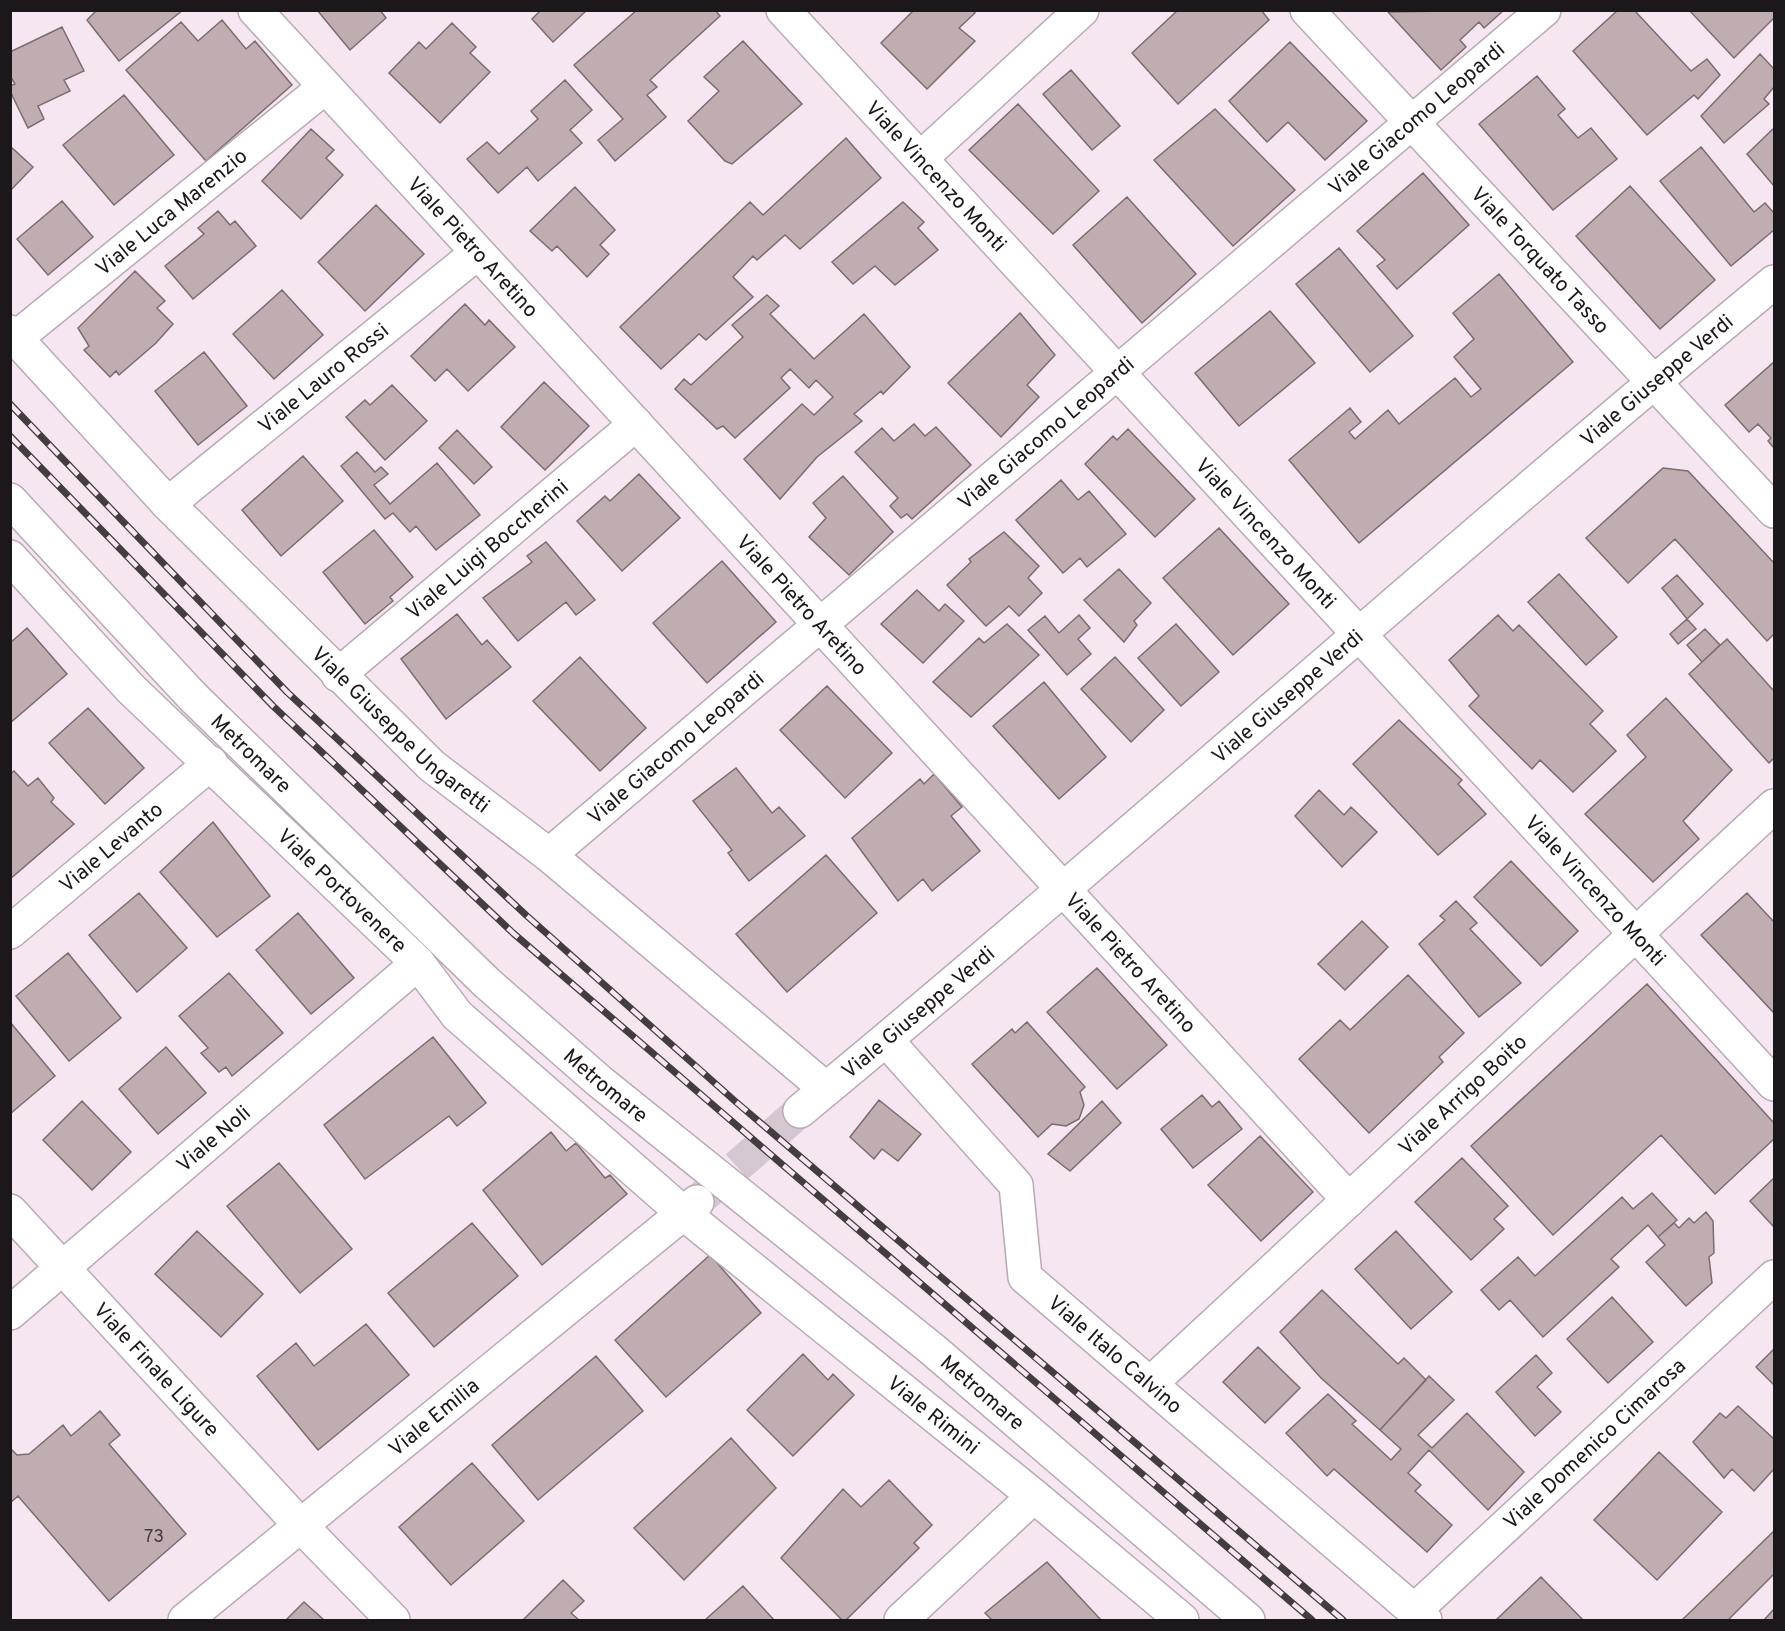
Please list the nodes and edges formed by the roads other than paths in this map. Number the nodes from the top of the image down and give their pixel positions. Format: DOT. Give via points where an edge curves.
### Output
graph roads {
  1 [pos="255,10"];
  2 [pos="783,10"];
  3 [pos="1082,10"];
  4 [pos="1307,10"];
  5 [pos="1544,10"];
  6 [pos="325,87"];
  7 [pos="1412,123"];
  8 [pos="921,158"];
  9 [pos="477,253"];
  10 [pos="1774,282"];
  11 [pos="13,335"];
  12 [pos="1119,371"];
  13 [pos="1654,381"];
  14 [pos="636,424"];
  15 [pos="10,500"];
  16 [pos="168,504"];
  17 [pos="1774,511"];
  18 [pos="13,566"];
  19 [pos="820,625"];
  20 [pos="1360,636"];
  21 [pos="338,675"];
  22 [pos="211,762"];
  23 [pos="1774,806"];
  24 [pos="549,855"];
  25 [pos="1063,889"];
  26 [pos="10,932"];
  27 [pos="1636,934"];
  28 [pos="418,963"];
  29 [pos="886,1040"];
  30 [pos="1774,1084"];
  31 [pos="826,1089"];
  32 [pos="800,1111"];
  33 [pos="1349,1200"];
  34 [pos="690,1207"];
  35 [pos="10,1211"];
  36 [pos="63,1269"];
  37 [pos="1774,1277"];
  38 [pos="10,1313"];
  39 [pos="1150,1384"];
  40 [pos="1035,1496"];
  41 [pos="302,1527"];
  42 [pos="1419,1616"];
  43 [pos="185,1620"];
  44 [pos="393,1620"];
  45 [pos="902,1620"];
  46 [pos="1182,1620"];
  47 [pos="1248,1620"];
  1 -- 6 [label="street, Viale Pietro Aretino"];
  2 -- 8 [label="street, Viale Vincenzo Monti"];
  3 -- 8 [label="street"];
  4 -- 7 [label="street, Viale Torquato Tasso"];
  5 -- 7 [label="street, Viale Giacomo Leopardi"];
  6 -- 9 [label="street, Viale Pietro Aretino"];
  6 -- 11 [label="street, Viale Luca Marenzio"];
  7 -- 12 [label="street, Viale Giacomo Leopardi"];
  7 -- 13 [label="street, Viale Torquato Tasso"];
  8 -- 12 [label="street, Viale Vincenzo Monti"];
  9 -- 14 [label="street, Viale Pietro Aretino"];
  9 -- 16 [label="street, Viale Lauro Rossi"];
  10 -- 13 [label="street, Viale Giuseppe Verdi"];
  11 -- 16 [label="street, Viale Giuseppe Ungaretti"];
  12 -- 19 [label="street, Viale Giacomo Leopardi"];
  12 -- 20 [label="street, Viale Vincenzo Monti"];
  13 -- 17 [label="street, Viale Torquato Tasso"];
  13 -- 20 [label="street, Viale Giuseppe Verdi"];
  14 -- 19 [label="street, Viale Pietro Aretino"];
  14 -- 21 [label="street, Viale Luigi Boccherini"];
  15 -- 47 [label="street, Metromare" via="193,697 488,983 599,1081 932,1349"];
  16 -- 21 [label="street, Viale Giuseppe Ungaretti"];
  18 -- 22 [label="street, Viale Portovenere" via="131,689"];
  19 -- 24 [label="street, Viale Giacomo Leopardi"];
  19 -- 25 [label="street, Viale Pietro Aretino"];
  20 -- 25 [label="street, Viale Giuseppe Verdi"];
  20 -- 27 [label="street, Viale Vincenzo Monti"];
  21 -- 24 [label="street, Viale Giuseppe Ungaretti" via="432,766"];
  22 -- 26 [label="street, Viale Levanto"];
  22 -- 28 [label="street, Viale Portovenere"];
  23 -- 27 [label="street, Viale Arrigo Boito"];
  24 -- 31 [label="street, Viale Giuseppe Ungaretti"];
  25 -- 29 [label="street, Viale Giuseppe Verdi"];
  25 -- 33 [label="street, Viale Pietro Aretino"];
  27 -- 30 [label="street, Viale Vincenzo Monti"];
  27 -- 33 [label="street, Viale Arrigo Boito"];
  28 -- 34 [label="street, Viale Portovenere" via="457,1015"];
  28 -- 36 [label="street, Viale Noli"];
  29 -- 31 [label="street, Viale Giuseppe Verdi"];
  29 -- 39 [label="street, Viale Italo Calvino" via="1016,1185 1025,1277"];
  31 -- 32 [label="street, Viale Giuseppe Verdi"];
  33 -- 39 [label="street, Viale Arrigo Boito"];
  34 -- 40 [label="street, Viale Rimini"];
  34 -- 41 [label="street, Viale Emilia"];
  35 -- 36 [label="street, Viale Finale Ligure"];
  36 -- 38 [label="street, Viale Noli"];
  36 -- 41 [label="street, Viale Finale Ligure"];
  37 -- 42 [label="street, Viale Domenico Cimarosa"];
  39 -- 42 [label="street, Viale Italo Calvino"];
  40 -- 45 [label="street"];
  40 -- 46 [label="street, Viale Rimini"];
  41 -- 43 [label="street, Viale Emilia"];
  41 -- 44 [label="street, Viale Finale Ligure"];
}
